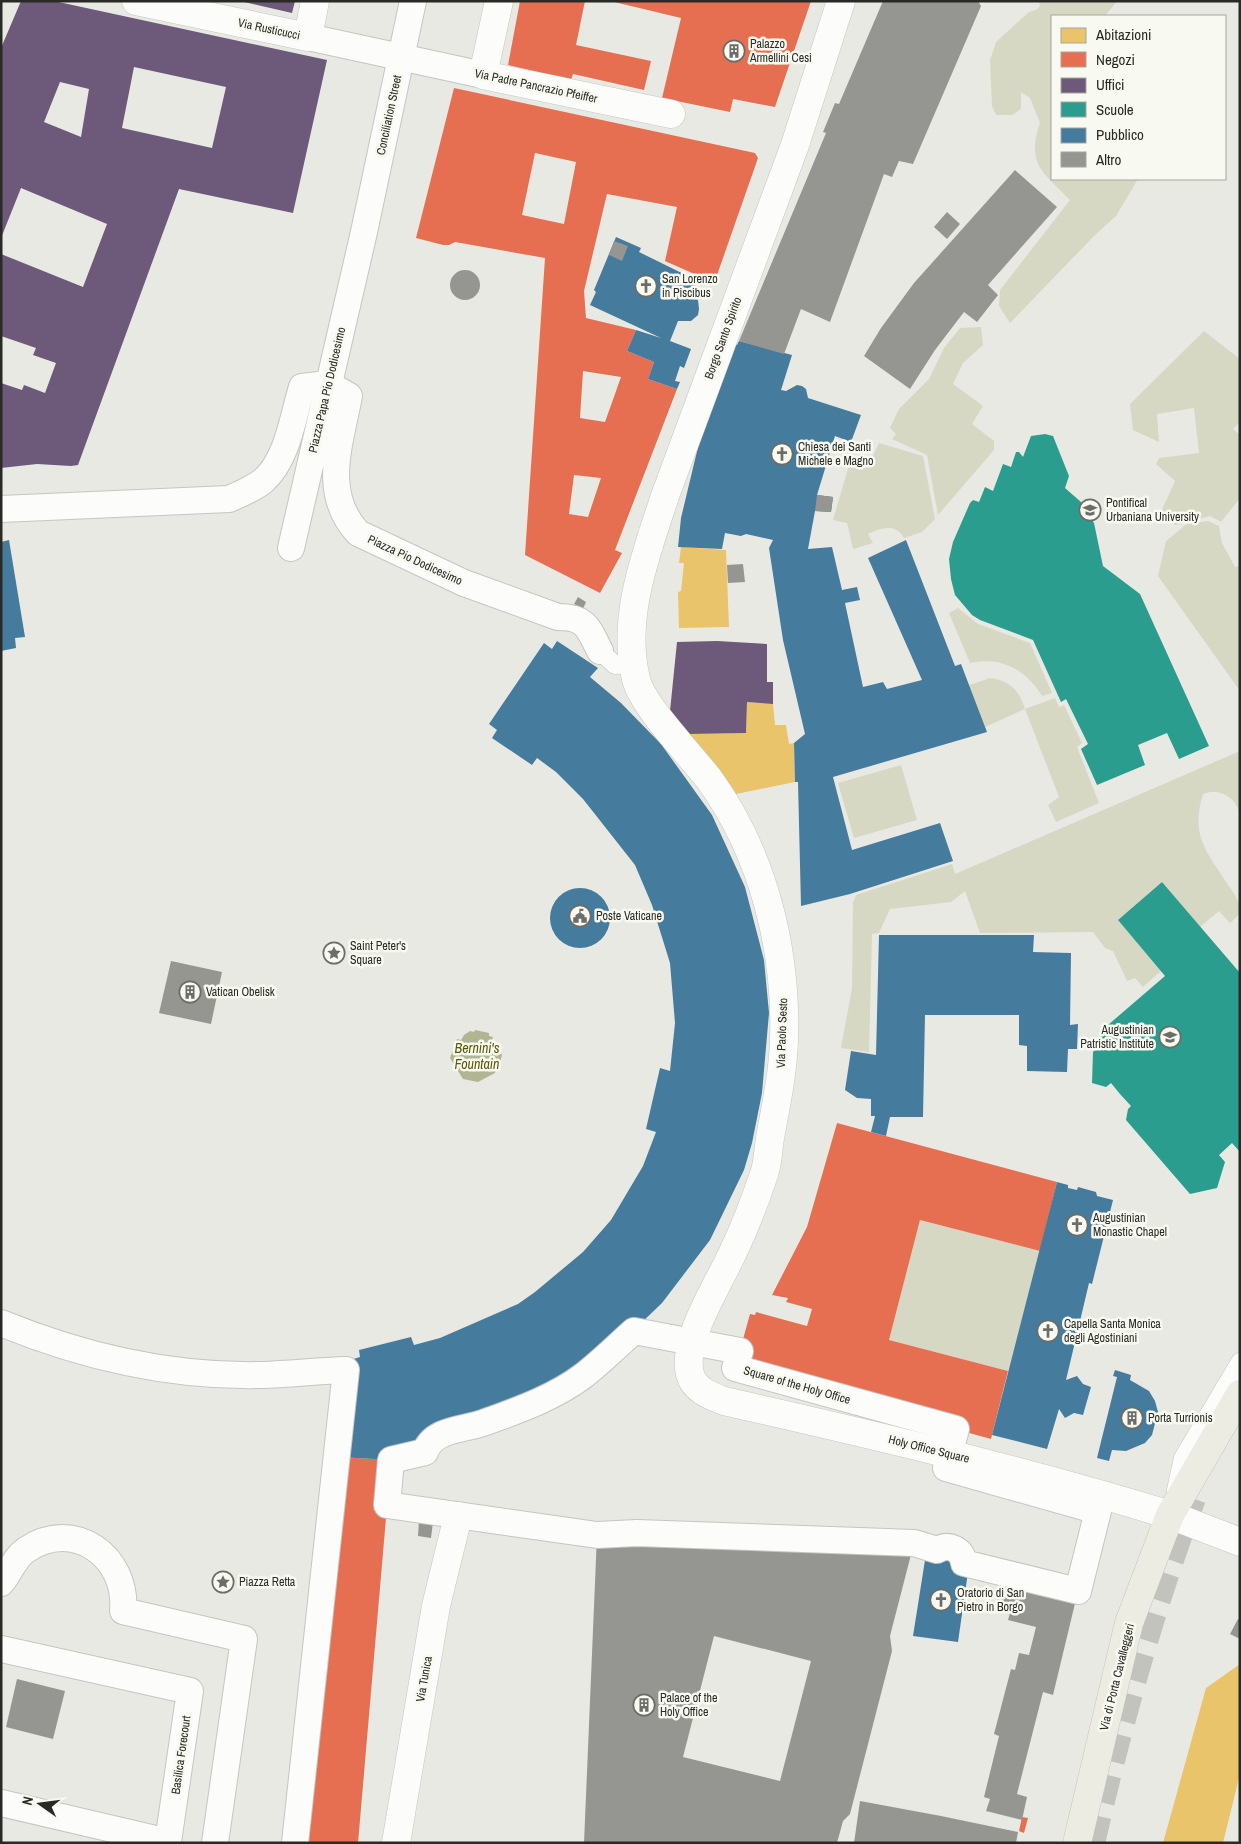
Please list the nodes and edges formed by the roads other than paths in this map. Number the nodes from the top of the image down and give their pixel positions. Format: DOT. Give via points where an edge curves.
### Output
graph roads {
  1 [pos="136,1"];
  2 [pos="315,1"];
  3 [pos="413,1"];
  4 [pos="499,1"];
  5 [pos="841,1"];
  6 [pos="308,37"];
  7 [pos="401,57"];
  8 [pos="483,75"];
  9 [pos="671,114"];
  10 [pos="364,230"];
  11 [pos="328,384"];
  12 [pos="1,509"];
  13 [pos="291,548"];
  14 [pos="600,651"];
  15 [pos="635,672"];
  16 [pos="1,1323"];
  17 [pos="692,1342"];
  18 [pos="1240,1362"];
  19 [pos="692,1379"];
  20 [pos="1240,1394"];
  21 [pos="950,1454"];
  22 [pos="1170,1515"];
  23 [pos="458,1516"];
  24 [pos="1240,1542"];
  25 [pos="1,1583"];
  26 [pos="1,1649"];
  27 [pos="1,1802"];
  28 [pos="215,1843"];
  29 [pos="295,1843"];
  30 [pos="396,1843"];
  31 [pos="1077,1843"];
  1 -- 6 [label="street, Via Rusticucci"];
  2 -- 6 [label="street"];
  3 -- 7 [label="street, Conciliation Street"];
  4 -- 8 [label="street"];
  5 -- 15 [label="street, Borgo Santo Spirito" via="795,145 648,547 633,615 631,650"];
  6 -- 7 [label="street, Via Rusticucci"];
  7 -- 8 [label="street, Via Padre Pancrazio Pfeiffer"];
  7 -- 10 [label="street, Conciliation Street"];
  8 -- 9 [label="street, Via Padre Pancrazio Pfeiffer"];
  10 -- 11 [label="street, Piazza Papa Pio Dodicesimo"];
  11 -- 12 [label="street" via="302,387 281,456 271,473 252,489 228,499"];
  11 -- 13 [label="street, Piazza Papa Pio Dodicesimo"];
  11 -- 14 [label="street, Piazza Pio Dodicesimo" via="349,396 335,473 339,506 358,534 464,583 558,617 574,617 587,627"];
  14 -- 15 [label="lane" via="615,665"];
  15 -- 17 [label="street, Via Paolo Sesto" via="641,693 734,815 750,850 777,943 785,1006 779,1095 764,1174"];
  16 -- 29 [label="street" via="79,1351 171,1369 262,1375 346,1370"];
  17 -- 19 [label="street, Via Paolo Sesto" via="689,1364"];
  17 -- 21 [label="street, Square of the Holy Office" via="740,1351 735,1368 956,1429"];
  17 -- 23 [label="street, Square of the Holy Office" via="634,1331 582,1377 554,1393 529,1406 435,1437 428,1442 425,1452 391,1460 387,1505"];
  18 -- 22 [label="lane" via="1183,1458"];
  19 -- 21 [label="street, Holy Office Square" via="709,1396 724,1401"];
  20 -- 22 [label="main road, Via di Porta Cavalleggeri"];
  21 -- 22 [label="street, Holy Office Square"];
  21 -- 23 [label="street, Square of the Holy Office" via="946,1468 1098,1511 1078,1591 964,1563 959,1552 951,1547 937,1550 914,1543 637,1533 597,1535"];
  22 -- 24 [label="street, Holy Office Square"];
  22 -- 31 [label="main road, Via di Porta Cavalleggeri" via="1129,1624"];
  23 -- 30 [label="street, Via Tunica" via="436,1606"];
  25 -- 28 [label="street" via="26,1550 45,1541 75,1540 104,1554 116,1571 123,1590 123,1611 244,1639"];
  26 -- 27 [label="street, Basilica Forecourt" via="190,1691 168,1842"];
}
